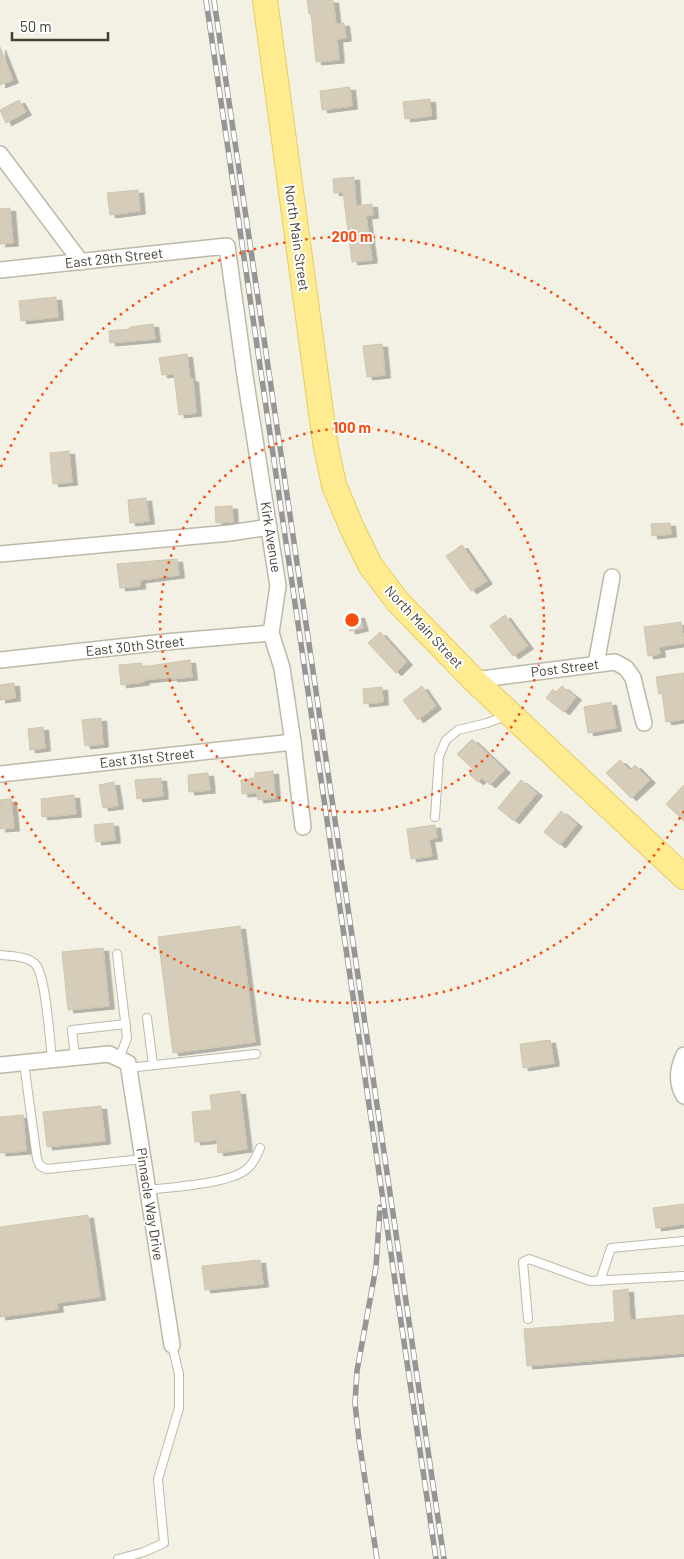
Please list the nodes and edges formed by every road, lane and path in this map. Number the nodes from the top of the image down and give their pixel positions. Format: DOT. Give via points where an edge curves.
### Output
graph roads {
  1 [pos="266,0"];
  2 [pos="0,154"];
  3 [pos="228,246"];
  4 [pos="81,262"];
  5 [pos="0,270"];
  6 [pos="269,527"];
  7 [pos="0,554"];
  8 [pos="612,577"];
  9 [pos="271,633"];
  10 [pos="0,660"];
  11 [pos="596,664"];
  12 [pos="474,680"];
  13 [pos="510,714"];
  14 [pos="644,724"];
  15 [pos="293,742"];
  16 [pos="0,774"];
  17 [pos="435,817"];
  18 [pos="303,828"];
  19 [pos="684,877"];
  20 [pos="0,954"];
  21 [pos="117,954"];
  22 [pos="147,1018"];
  23 [pos="126,1024"];
  24 [pos="256,1054"];
  25 [pos="684,1055"];
  26 [pos="74,1058"];
  27 [pos="52,1060"];
  28 [pos="24,1063"];
  29 [pos="125,1063"];
  30 [pos="0,1065"];
  31 [pos="153,1066"];
  32 [pos="684,1096"];
  33 [pos="260,1148"];
  34 [pos="142,1159"];
  35 [pos="147,1190"];
  36 [pos="684,1241"];
  37 [pos="684,1276"];
  38 [pos="600,1281"];
  39 [pos="528,1319"];
  40 [pos="172,1346"];
  41 [pos="118,1559"];
  1 -- 12 [label="main road, North Main Street" via="325,442 334,485 370,565 398,602"];
  2 -- 4 [label="street"];
  3 -- 4 [label="street, East 29th Street"];
  3 -- 6 [label="street, Kirk Avenue"];
  4 -- 5 [label="street, East 29th Street"];
  6 -- 7 [label="street"];
  6 -- 9 [label="street, Kirk Avenue" via="278,586"];
  8 -- 11 [label="street"];
  9 -- 10 [label="street, East 30th Street"];
  9 -- 15 [label="street, Kirk Avenue" via="282,668"];
  11 -- 12 [label="street, Post Street"];
  11 -- 14 [label="street, Post Street" via="615,662 626,668 633,678"];
  12 -- 13 [label="main road, North Main Street"];
  13 -- 17 [label="lane" via="458,730 446,740 439,756"];
  13 -- 19 [label="main road, North Main Street"];
  15 -- 16 [label="street, East 31st Street"];
  15 -- 18 [label="street, Kirk Avenue"];
  20 -- 27 [label="lane" via="25,958 36,964 46,1008"];
  21 -- 23 [label="lane"];
  22 -- 31 [label="lane"];
  23 -- 26 [label="lane" via="72,1030"];
  23 -- 29 [label="lane"];
  24 -- 31 [label="lane"];
  25 -- 32 [label="street" via="679,1078"];
  26 -- 27 [label="street"];
  26 -- 29 [label="street" via="109,1054"];
  27 -- 28 [label="street"];
  28 -- 30 [label="street"];
  28 -- 34 [label="lane" via="40,1166 47,1169"];
  29 -- 31 [label="lane"];
  29 -- 34 [label="street, Pinnacle Way Drive"];
  33 -- 35 [label="lane" via="248,1169 237,1176"];
  34 -- 35 [label="street, Pinnacle Way Drive"];
  35 -- 40 [label="street, Pinnacle Way Drive"];
  36 -- 38 [label="lane" via="611,1248"];
  37 -- 38 [label="lane"];
  38 -- 39 [label="lane" via="590,1281 526,1260 523,1266"];
  40 -- 41 [label="lane" via="179,1374 178,1408 158,1479 164,1543"];
}
